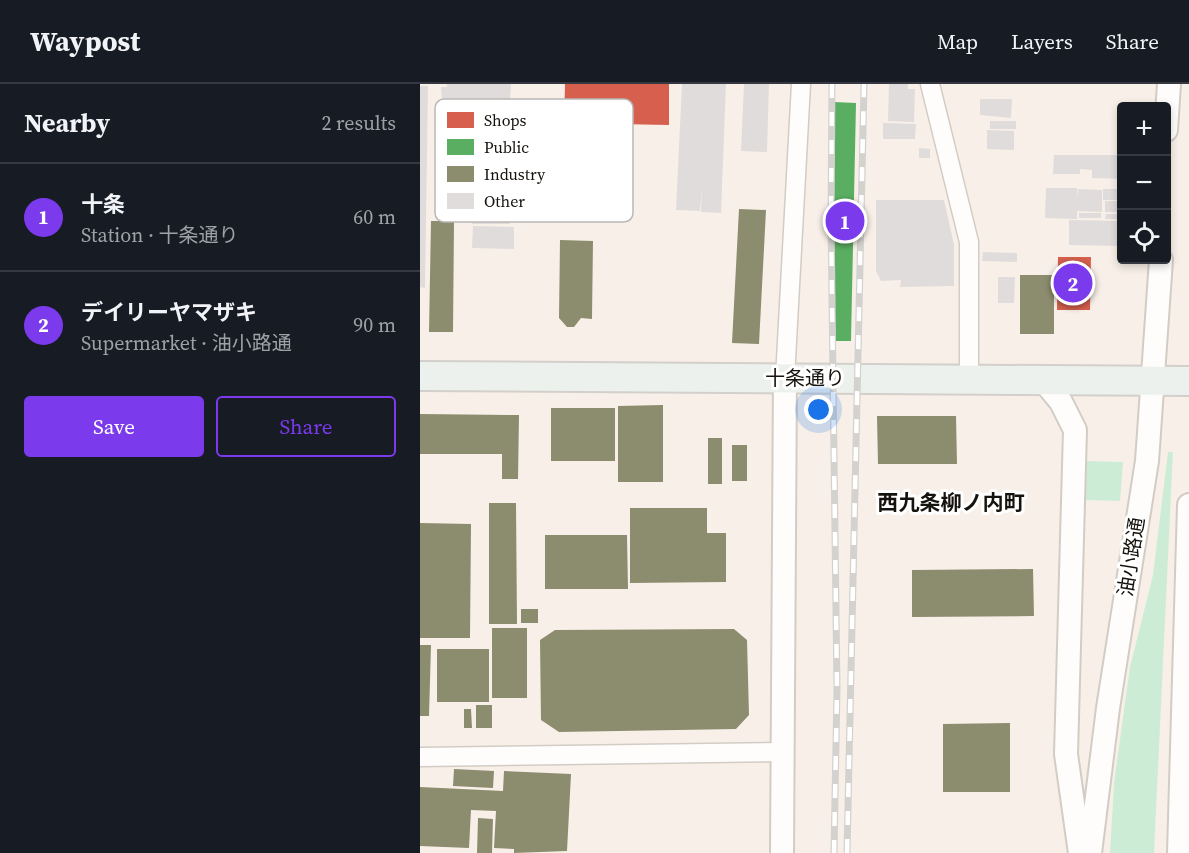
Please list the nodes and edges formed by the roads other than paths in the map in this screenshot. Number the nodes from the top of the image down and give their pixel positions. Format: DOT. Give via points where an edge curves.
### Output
graph roads {
  1 [pos="801,84"];
  2 [pos="930,84"];
  3 [pos="1168,84"];
  4 [pos="1168,102"];
  5 [pos="1161,264"];
  6 [pos="420,376"];
  7 [pos="785,378"];
  8 [pos="969,379"];
  9 [pos="1042,379"];
  10 [pos="1153,380"];
  11 [pos="1189,381"];
  12 [pos="1189,505"];
  13 [pos="784,752"];
  14 [pos="420,757"];
  15 [pos="782,853"];
  16 [pos="1080,853"];
  17 [pos="1090,853"];
  18 [pos="1179,853"];
  1 -- 7 [label="street"];
  2 -- 8 [label="street" via="969,242"];
  3 -- 4 [label="street"];
  5 -- 10 [label="street, 油小路通"];
  6 -- 7 [label="main road, 十条通り"];
  7 -- 8 [label="main road, 十条通り"];
  7 -- 13 [label="street"];
  8 -- 9 [label="main road, 十条通り"];
  9 -- 10 [label="main road, 十条通り"];
  9 -- 16 [label="street" via="1061,402 1075,430 1066,754"];
  10 -- 11 [label="main road, 十条通り"];
  10 -- 17 [label="street, 油小路通" via="1147,461 1108,708"];
  12 -- 18 [label="street"];
  13 -- 14 [label="street"];
  13 -- 15 [label="street"];
}
